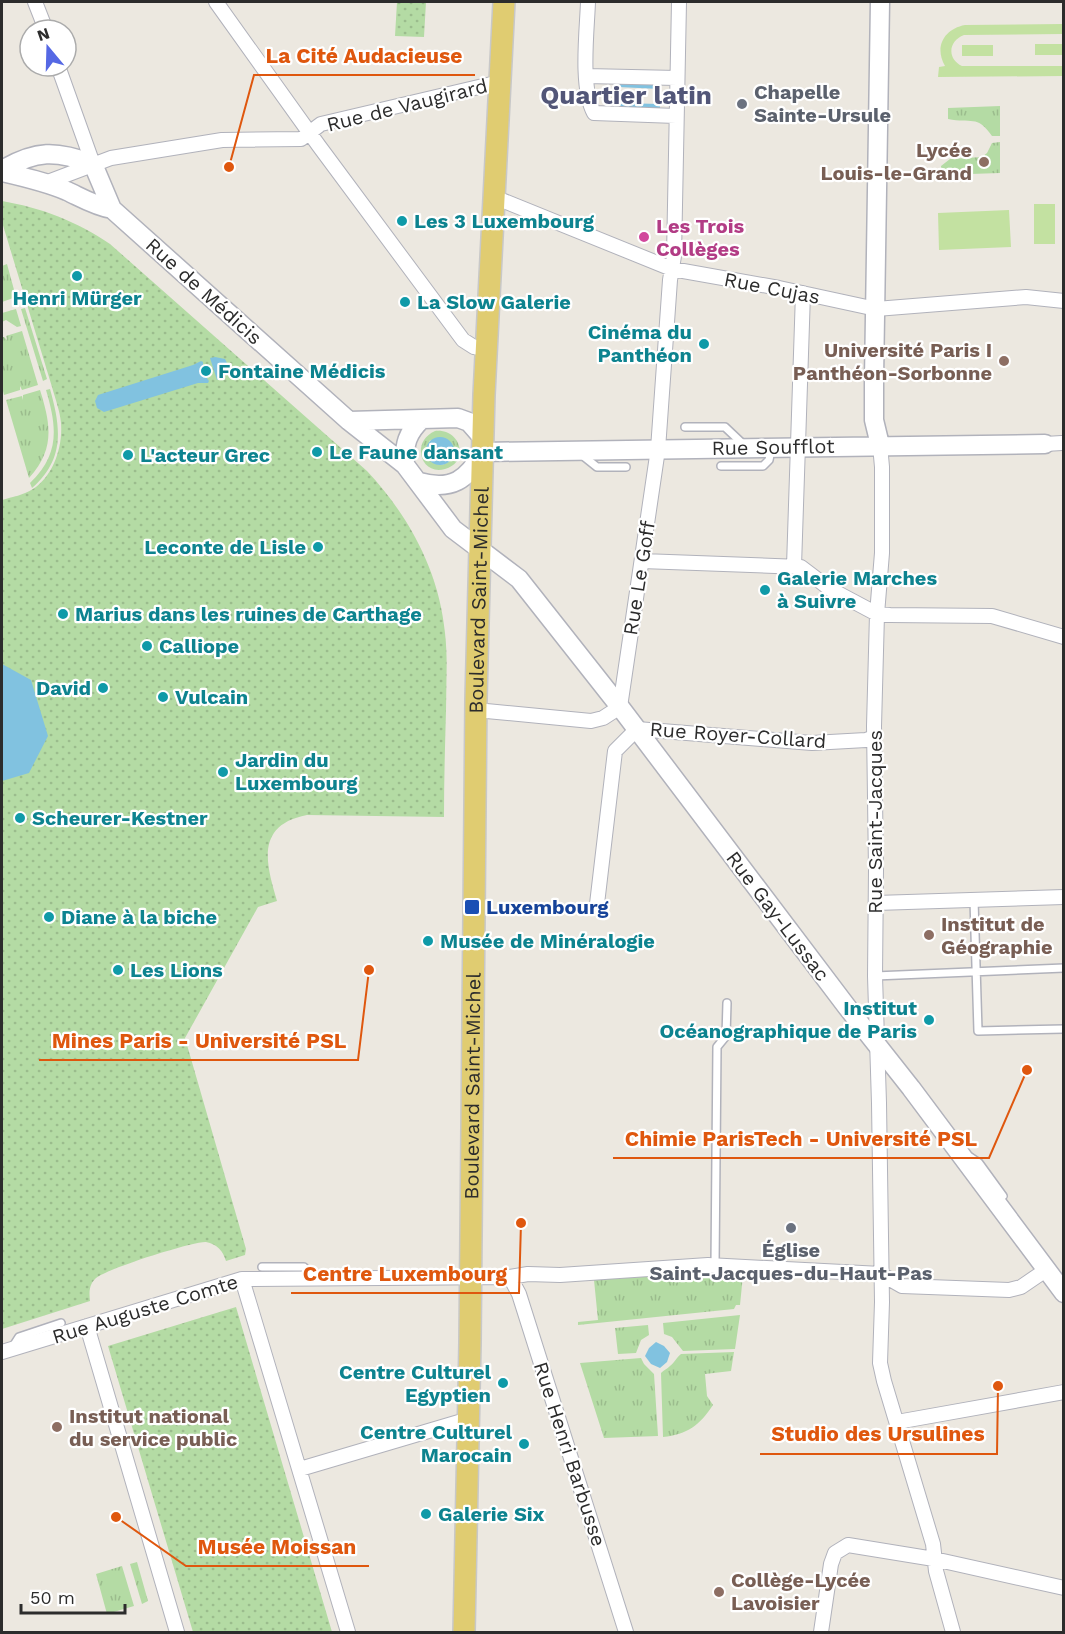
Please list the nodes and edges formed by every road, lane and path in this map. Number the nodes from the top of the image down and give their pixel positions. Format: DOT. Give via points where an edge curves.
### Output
graph roads {
  1 [pos="216,2"];
  2 [pos="504,2"];
  3 [pos="588,2"];
  4 [pos="679,2"];
  5 [pos="880,2"];
  6 [pos="586,76"];
  7 [pos="62,78"];
  8 [pos="677,78"];
  9 [pos="500,82"];
  10 [pos="676,123"];
  11 [pos="310,132"];
  12 [pos="93,164"];
  13 [pos="2,171"];
  14 [pos="45,183"];
  15 [pos="494,196"];
  16 [pos="112,209"];
  17 [pos="672,269"];
  18 [pos="802,293"];
  19 [pos="1064,301"];
  20 [pos="876,309"];
  21 [pos="487,349"];
  22 [pos="475,411"];
  23 [pos="422,419"];
  24 [pos="350,421"];
  25 [pos="685,428"];
  26 [pos="1059,443"];
  27 [pos="483,445"];
  28 [pos="880,445"];
  29 [pos="746,447"];
  30 [pos="772,447"];
  31 [pos="797,447"];
  32 [pos="658,449"];
  33 [pos="575,450"];
  34 [pos="405,465"];
  35 [pos="626,466"];
  36 [pos="721,466"];
  37 [pos="419,482"];
  38 [pos="482,550"];
  39 [pos="642,561"];
  40 [pos="794,566"];
  41 [pos="877,614"];
  42 [pos="1064,637"];
  43 [pos="620,706"];
  44 [pos="476,710"];
  45 [pos="637,729"];
  46 [pos="874,737"];
  47 [pos="1064,897"];
  48 [pos="974,900"];
  49 [pos="876,903"];
  50 [pos="597,904"];
  51 [pos="1064,968"];
  52 [pos="976,972"];
  53 [pos="874,976"];
  54 [pos="727,1003"];
  55 [pos="1064,1029"];
  56 [pos="878,1046"];
  57 [pos="956,1149"];
  58 [pos="1003,1196"];
  59 [pos="716,1265"];
  60 [pos="262,1267"];
  61 [pos="1046,1270"];
  62 [pos="881,1274"];
  63 [pos="471,1277"];
  64 [pos="510,1277"];
  65 [pos="242,1279"];
  66 [pos="315,1279"];
  67 [pos="1064,1293"];
  68 [pos="61,1323"];
  69 [pos="87,1326"];
  70 [pos="7,1351"];
  71 [pos="1064,1392"];
  72 [pos="469,1419"];
  73 [pos="897,1422"];
  74 [pos="300,1469"];
  75 [pos="934,1559"];
  76 [pos="1064,1588"];
  77 [pos="177,1632"];
  78 [pos="348,1632"];
  79 [pos="461,1632"];
  80 [pos="626,1632"];
  81 [pos="821,1632"];
  82 [pos="953,1632"];
  1 -- 11 [label="street"];
  2 -- 9 [label="main road, Boulevard Saint-Michel"];
  3 -- 6 [label="street"];
  4 -- 8 [label="street, Rue Le Goff"];
  5 -- 20 [label="street, Rue Saint-Jacques"];
  6 -- 8 [label="street"];
  6 -- 10 [label="street" via="594,113"];
  7 -- 12 [label="street"];
  8 -- 10 [label="street, Rue Le Goff"];
  9 -- 11 [label="street, Rue de Vaugirard" via="321,124"];
  9 -- 15 [label="main road, Boulevard Saint-Michel"];
  10 -- 17 [label="street, Rue Le Goff"];
  11 -- 12 [label="street, Rue de Vaugirard" via="302,139 222,140"];
  11 -- 21 [label="street" via="462,340"];
  12 -- 13 [label="street" via="71,155 41,153 18,160"];
  12 -- 14 [label="street, Rue de Vaugirard"];
  12 -- 16 [label="street"];
  13 -- 14 [label="street"];
  14 -- 16 [label="street, Rue de Médicis"];
  15 -- 17 [label="street, Rue Cujas"];
  15 -- 21 [label="main road, Boulevard Saint-Michel"];
  16 -- 24 [label="street, Rue de Médicis"];
  17 -- 18 [label="street, Rue Cujas"];
  17 -- 32 [label="street, Rue Le Goff"];
  18 -- 20 [label="street, Rue Cujas"];
  18 -- 31 [label="street"];
  19 -- 20 [label="street, Rue Cujas" via="1026,297"];
  20 -- 28 [label="street, Rue Saint-Jacques" via="874,420"];
  21 -- 22 [label="main road, Boulevard Saint-Michel"];
  22 -- 23 [label="street" via="458,418"];
  22 -- 27 [label="main road, Boulevard Saint-Michel"];
  22 -- 27 [label="street"];
  23 -- 24 [label="street"];
  23 -- 34 [label="street" via="405,442"];
  24 -- 34 [label="street, Rue de Médicis"];
  25 -- 29 [label="lane" via="725,427"];
  26 -- 28 [label="street, Rue Soufflot"];
  27 -- 33 [label="street, Rue Soufflot"];
  27 -- 37 [label="street" via="472,470 454,482 434,486"];
  27 -- 38 [label="main road, Boulevard Saint-Michel"];
  28 -- 31 [label="street, Rue Soufflot"];
  28 -- 41 [label="street, Rue Saint-Jacques" via="882,553"];
  29 -- 30 [label="street, Rue Soufflot"];
  29 -- 32 [label="street, Rue Soufflot"];
  30 -- 31 [label="street, Rue Soufflot"];
  30 -- 36 [label="lane" via="763,466"];
  31 -- 40 [label="street"];
  32 -- 33 [label="street, Rue Soufflot"];
  32 -- 39 [label="street, Rue Le Goff"];
  33 -- 35 [label="lane" via="597,467"];
  34 -- 37 [label="street, Rue de Médicis"];
  37 -- 38 [label="street, Rue Gay-Lussac" via="453,529"];
  38 -- 43 [label="street, Rue Gay-Lussac" via="519,579"];
  38 -- 44 [label="main road, Boulevard Saint-Michel"];
  39 -- 40 [label="street"];
  39 -- 43 [label="street, Rue Le Goff"];
  40 -- 41 [label="street" via="806,569 830,589"];
  41 -- 42 [label="street" via="992,616"];
  41 -- 46 [label="street, Rue Saint-Jacques"];
  43 -- 44 [label="street" via="591,721"];
  43 -- 45 [label="street, Rue Gay-Lussac"];
  44 -- 63 [label="main road, Boulevard Saint-Michel"];
  45 -- 46 [label="street, Rue Royer-Collard" via="812,743"];
  45 -- 50 [label="street" via="615,751"];
  45 -- 56 [label="street, Rue Gay-Lussac"];
  46 -- 49 [label="street, Rue Saint-Jacques"];
  47 -- 48 [label="street"];
  48 -- 49 [label="street"];
  48 -- 52 [label="lane"];
  49 -- 53 [label="street, Rue Saint-Jacques"];
  51 -- 52 [label="lane"];
  52 -- 53 [label="lane"];
  52 -- 55 [label="lane" via="978,1031"];
  53 -- 56 [label="street, Rue Saint-Jacques"];
  54 -- 59 [label="lane" via="726,1036 717,1047"];
  56 -- 57 [label="street, Rue Gay-Lussac"];
  56 -- 62 [label="street, Rue Saint-Jacques"];
  57 -- 58 [label="lane" via="979,1163"];
  57 -- 61 [label="street, Rue Gay-Lussac"];
  59 -- 62 [label="street, Rue Auguste Comte"];
  59 -- 64 [label="street, Rue Auguste Comte"];
  60 -- 66 [label="lane" via="304,1267"];
  61 -- 62 [label="street" via="1021,1287 1009,1290 902,1286"];
  61 -- 67 [label="street, Rue Gay-Lussac"];
  62 -- 73 [label="street, Rue Saint-Jacques" via="880,1363"];
  63 -- 64 [label="street, Rue Auguste Comte"];
  63 -- 66 [label="street, Rue Auguste Comte"];
  63 -- 72 [label="main road, Boulevard Saint-Michel"];
  64 -- 80 [label="street, Rue Henri Barbusse" via="519,1294"];
  65 -- 66 [label="street, Rue Auguste Comte"];
  65 -- 69 [label="street, Rue Auguste Comte"];
  65 -- 74 [label="street"];
  68 -- 70 [label="lane" via="19,1336"];
  69 -- 70 [label="street, Rue Auguste Comte"];
  69 -- 77 [label="street"];
  71 -- 73 [label="street"];
  72 -- 74 [label="street"];
  72 -- 79 [label="main road, Boulevard Saint-Michel"];
  73 -- 75 [label="street, Rue Saint-Jacques"];
  74 -- 78 [label="street"];
  75 -- 76 [label="street"];
  75 -- 81 [label="street" via="854,1545 838,1550 831,1564"];
  75 -- 82 [label="street, Rue Saint-Jacques"];
}
